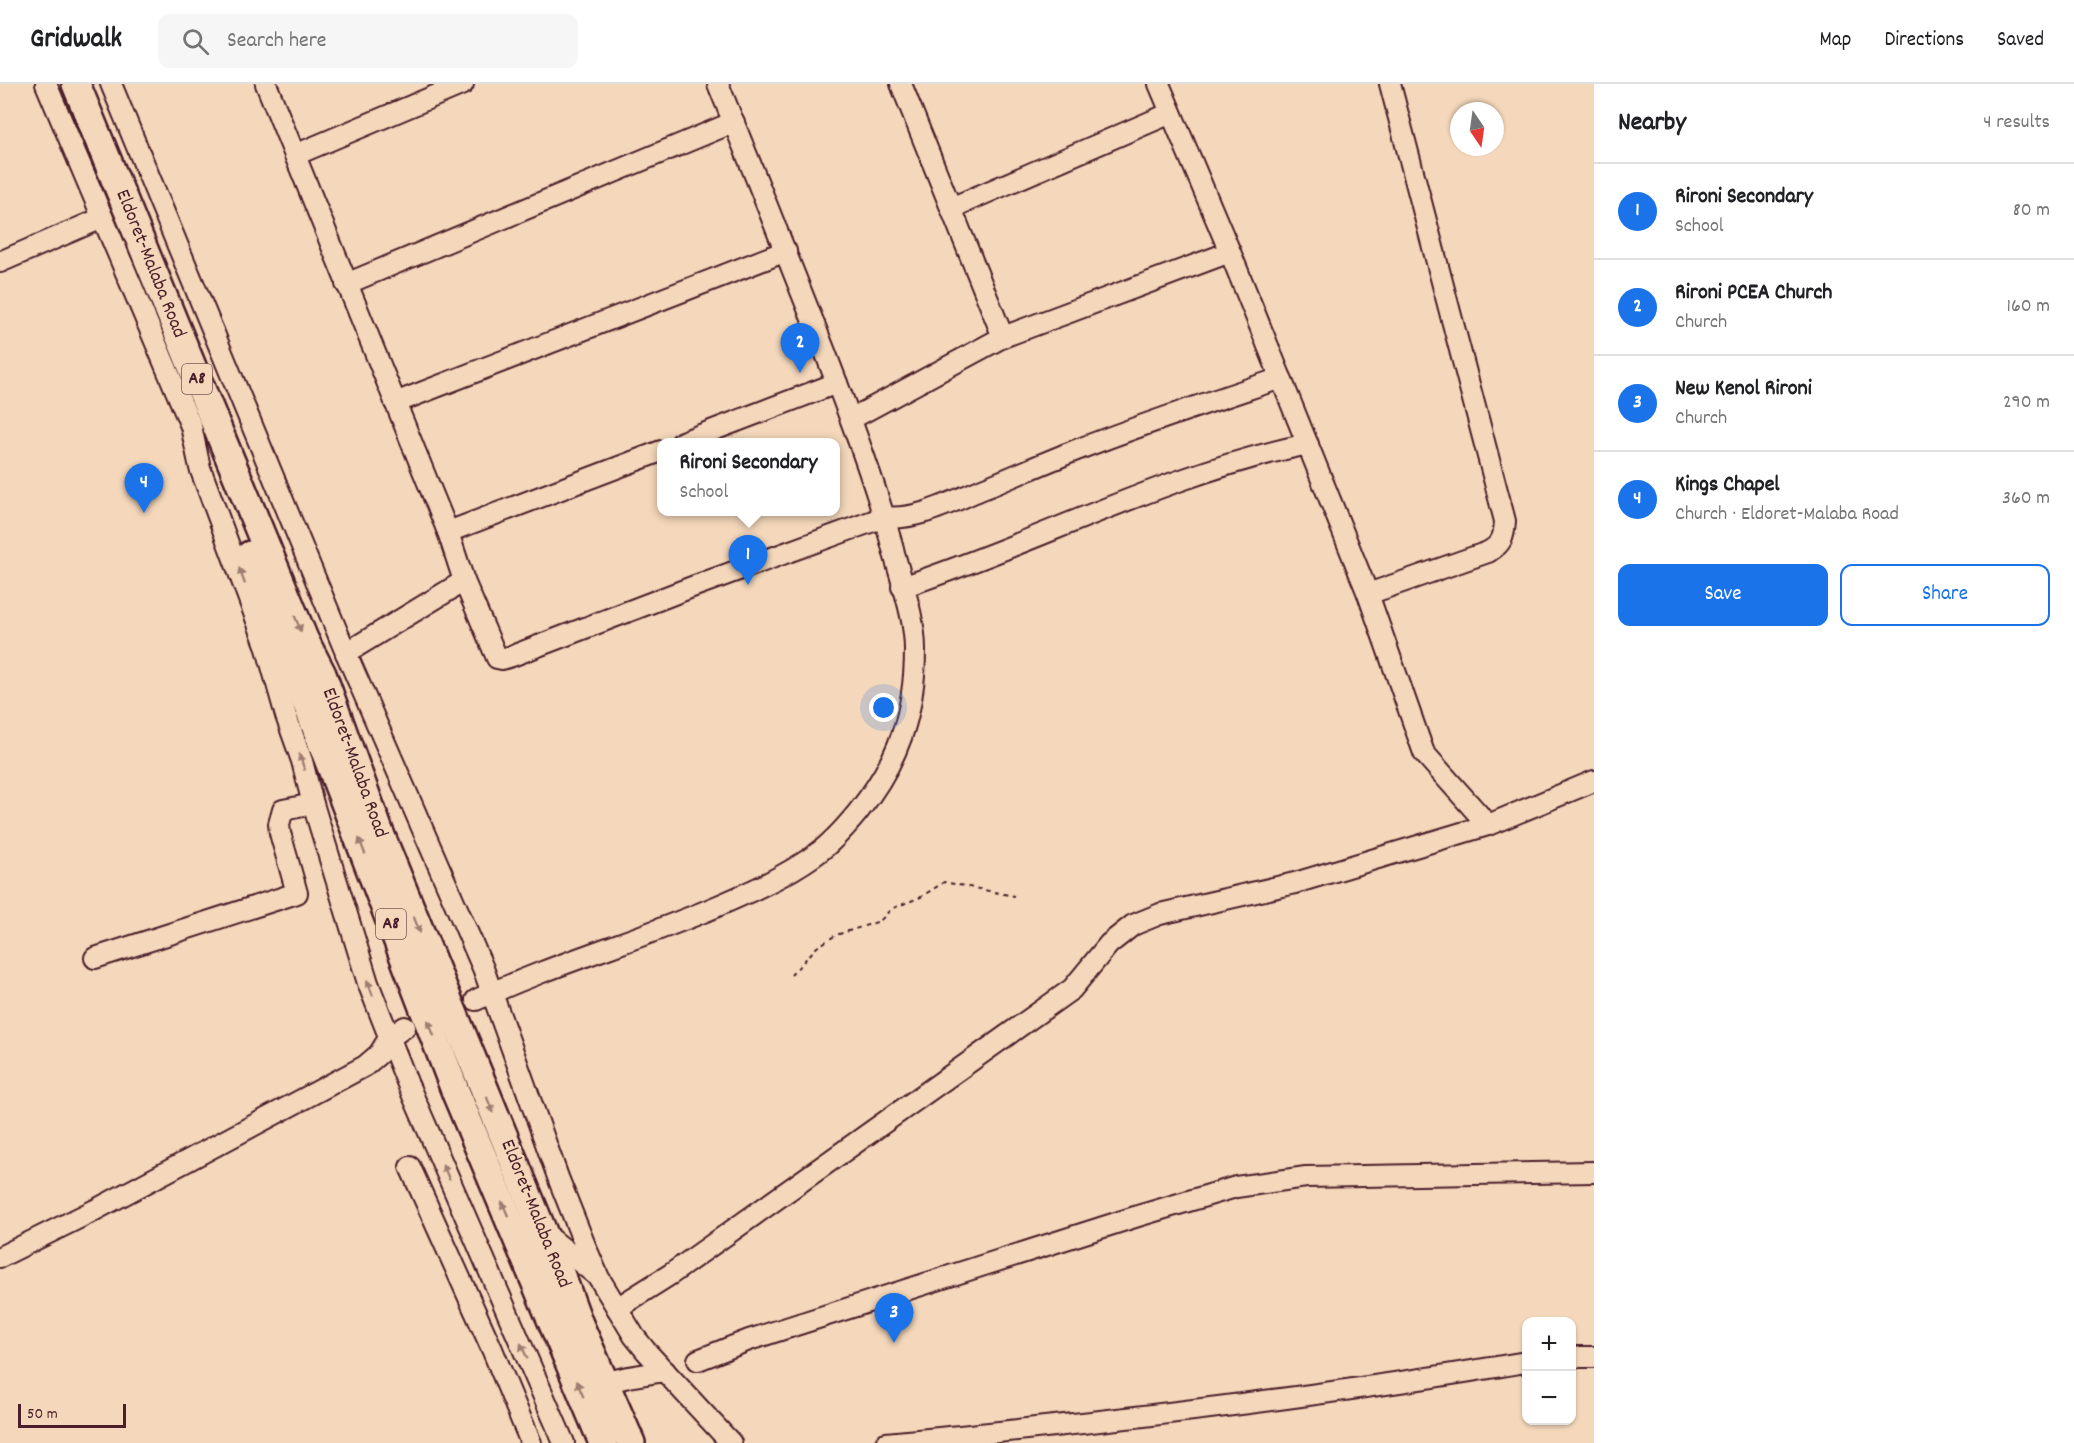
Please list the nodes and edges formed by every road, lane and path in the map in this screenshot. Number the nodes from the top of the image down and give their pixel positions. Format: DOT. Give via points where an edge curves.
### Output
graph roads {
  1 [pos="46,84"];
  2 [pos="60,84"];
  3 [pos="76,84"];
  4 [pos="111,84"];
  5 [pos="266,84"];
  6 [pos="464,84"];
  7 [pos="718,84"];
  8 [pos="901,84"];
  9 [pos="1159,84"];
  10 [pos="1390,84"];
  11 [pos="1171,113"];
  12 [pos="734,122"];
  13 [pos="295,155"];
  14 [pos="951,208"];
  15 [pos="102,218"];
  16 [pos="786,251"];
  17 [pos="1230,252"];
  18 [pos="0,262"];
  19 [pos="346,284"];
  20 [pos="1003,337"];
  21 [pos="1281,378"];
  22 [pos="837,383"];
  23 [pos="395,403"];
  24 [pos="851,419"];
  25 [pos="693,438"];
  26 [pos="1308,444"];
  27 [pos="657,453"];
  28 [pos="884,517"];
  29 [pos="448,532"];
  30 [pos="464,581"];
  31 [pos="902,586"];
  32 [pos="1368,594"];
  33 [pos="346,652"];
  34 [pos="1594,780"];
  35 [pos="313,804"];
  36 [pos="1488,825"];
  37 [pos="1014,896"];
  38 [pos="95,958"];
  39 [pos="791,975"];
  40 [pos="484,996"];
  41 [pos="397,1033"];
  42 [pos="410,1167"];
  43 [pos="1594,1172"];
  44 [pos="542,1232"];
  45 [pos="0,1257"];
  46 [pos="599,1278"];
  47 [pos="617,1308"];
  48 [pos="1576,1357"];
  49 [pos="1594,1357"];
  50 [pos="698,1360"];
  51 [pos="1522,1363"];
  52 [pos="665,1371"];
  53 [pos="604,1383"];
  54 [pos="531,1443"];
  55 [pos="564,1443"];
  56 [pos="603,1443"];
  57 [pos="631,1443"];
  58 [pos="731,1443"];
  59 [pos="886,1443"];
  1 -- 15 [label="street, Eldoret-Malaba Road"];
  56 -- 2 [label="highway, Eldoret-Malaba Road / A8, one-way" via="456,1093 214,459"];
  3 -- 44 [label="highway, Eldoret-Malaba Road / A8, one-way" via="304,639 322,674 379,831"];
  4 -- 33 [label="street"];
  5 -- 13 [label="street"];
  6 -- 13 [label="street"];
  7 -- 12 [label="street"];
  8 -- 14 [label="street"];
  9 -- 11 [label="street"];
  10 -- 32 [label="street" via="1505,520 1500,545 1488,552"];
  11 -- 14 [label="street"];
  11 -- 17 [label="street"];
  12 -- 16 [label="street"];
  12 -- 19 [label="street"];
  13 -- 19 [label="street"];
  14 -- 20 [label="street"];
  15 -- 18 [label="street"];
  35 -- 15 [label="street, Eldoret-Malaba Road, one-way" via="266,645 201,468 191,426"];
  16 -- 22 [label="street"];
  16 -- 23 [label="street"];
  17 -- 20 [label="street"];
  17 -- 21 [label="street"];
  19 -- 23 [label="street"];
  20 -- 24 [label="street"];
  21 -- 26 [label="street"];
  21 -- 28 [label="street" via="1154,420 947,504 910,516"];
  22 -- 24 [label="street"];
  22 -- 25 [label="street"];
  23 -- 29 [label="street"];
  24 -- 28 [label="street"];
  26 -- 31 [label="street" via="1169,483"];
  26 -- 32 [label="street"];
  27 -- 29 [label="street"];
  28 -- 30 [label="street" via="502,659 494,652"];
  28 -- 31 [label="street"];
  29 -- 30 [label="street"];
  30 -- 33 [label="street"];
  31 -- 40 [label="street" via="915,647 908,717 894,758 871,796 840,833 795,868 739,897"];
  32 -- 36 [label="street" via="1424,753"];
  33 -- 40 [label="street"];
  34 -- 36 [label="street"];
  35 -- 38 [label="street" via="284,810 279,824 297,893"];
  41 -- 35 [label="street, Eldoret-Malaba Road, one-way" via="368,983"];
  36 -- 47 [label="street" via="1295,883 1160,914 1133,925 1109,944 1072,989 671,1274"];
  37 -- 39 [label="path" via="944,882 891,909 880,921 836,935 817,947"];
  40 -- 46 [label="street"];
  41 -- 45 [label="street" via="365,1066"];
  55 -- 41 [label="street, Eldoret-Malaba Road, one-way" via="406,1082"];
  42 -- 54 [label="street"];
  43 -- 50 [label="street" via="1306,1177 1236,1187 749,1340"];
  44 -- 46 [label="street"];
  44 -- 53 [label="highway, Eldoret-Malaba Road / A8"];
  46 -- 47 [label="street"];
  47 -- 52 [label="street"];
  48 -- 49 [label="street"];
  51 -- 59 [label="street" via="1282,1399"];
  52 -- 53 [label="street"];
  52 -- 58 [label="street"];
  53 -- 57 [label="highway, Eldoret-Malaba Road / A8"];
}
